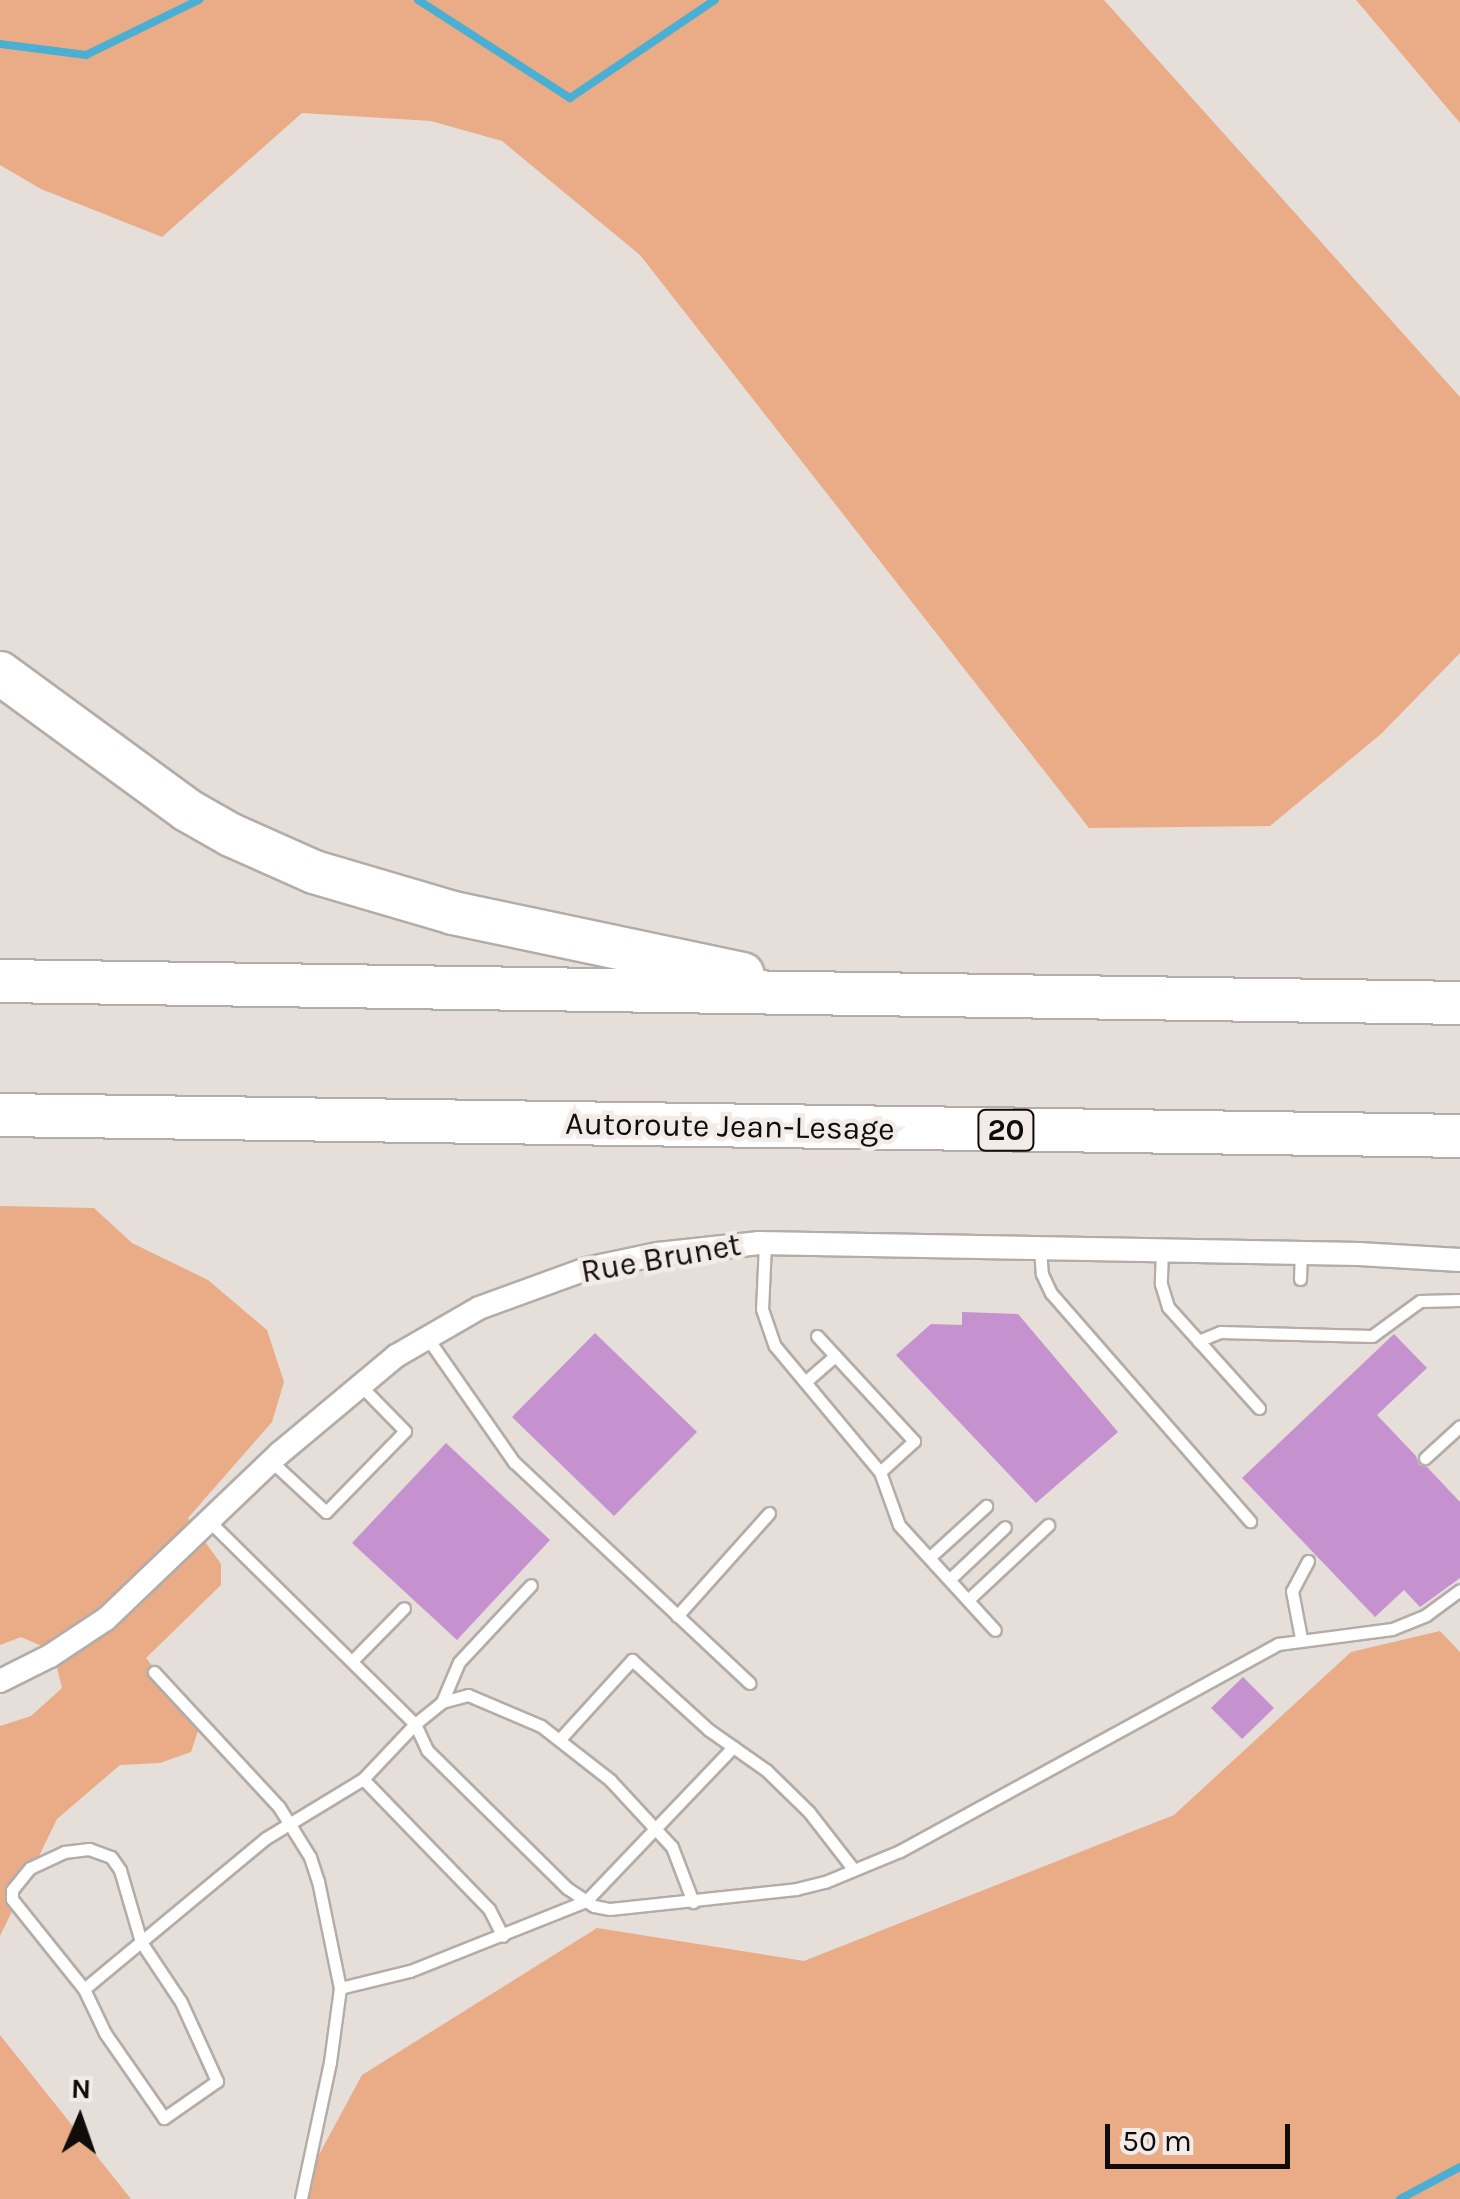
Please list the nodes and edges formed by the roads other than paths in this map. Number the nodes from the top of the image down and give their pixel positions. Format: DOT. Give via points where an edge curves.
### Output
graph roads {
  1 [pos="0,673"];
  2 [pos="0,982"];
  3 [pos="826,993"];
  4 [pos="1460,1003"];
  5 [pos="0,1115"];
  6 [pos="1460,1136"];
  7 [pos="765,1244"];
  8 [pos="1040,1247"];
  9 [pos="1162,1249"];
  10 [pos="1301,1252"];
  11 [pos="1460,1260"];
  12 [pos="1300,1279"];
  13 [pos="1460,1300"];
  14 [pos="426,1336"];
  15 [pos="817,1336"];
  16 [pos="1198,1341"];
  17 [pos="835,1356"];
  18 [pos="805,1382"];
  19 [pos="358,1384"];
  20 [pos="1259,1408"];
  21 [pos="1460,1426"];
  22 [pos="1425,1458"];
  23 [pos="271,1461"];
  24 [pos="880,1472"];
  25 [pos="986,1506"];
  26 [pos="769,1513"];
  27 [pos="210,1521"];
  28 [pos="1250,1521"];
  29 [pos="1048,1524"];
  30 [pos="1005,1527"];
  31 [pos="930,1557"];
  32 [pos="1308,1561"];
  33 [pos="951,1578"];
  34 [pos="531,1585"];
  35 [pos="1460,1590"];
  36 [pos="970,1598"];
  37 [pos="404,1608"];
  38 [pos="677,1616"];
  39 [pos="996,1630"];
  40 [pos="1301,1638"];
  41 [pos="352,1662"];
  42 [pos="154,1672"];
  43 [pos="0,1681"];
  44 [pos="749,1683"];
  45 [pos="442,1702"];
  46 [pos="415,1724"];
  47 [pos="560,1739"];
  48 [pos="733,1746"];
  49 [pos="363,1779"];
  50 [pos="292,1824"];
  51 [pos="658,1829"];
  52 [pos="854,1870"];
  53 [pos="586,1901"];
  54 [pos="693,1902"];
  55 [pos="503,1936"];
  56 [pos="142,1942"];
  57 [pos="340,1988"];
  58 [pos="84,1989"];
  59 [pos="300,2199"];
  1 -- 3 [label="highway" via="187,810 314,872 453,913"];
  2 -- 3 [label="highway"];
  3 -- 4 [label="highway"];
  5 -- 6 [label="highway, Autoroute Jean-Lesage / 20"];
  7 -- 8 [label="street, Rue Brunet"];
  7 -- 14 [label="street, Rue Brunet" via="586,1269 502,1298"];
  7 -- 18 [label="lane" via="765,1325"];
  8 -- 9 [label="street, Rue Brunet"];
  8 -- 28 [label="lane" via="1042,1274 1058,1302"];
  9 -- 10 [label="street, Rue Brunet"];
  9 -- 16 [label="lane" via="1162,1296"];
  10 -- 11 [label="street, Rue Brunet"];
  10 -- 12 [label="lane"];
  13 -- 16 [label="lane" via="1420,1301 1372,1336 1220,1332"];
  14 -- 19 [label="street, Rue Brunet"];
  14 -- 38 [label="lane" via="514,1462"];
  15 -- 17 [label="lane"];
  16 -- 20 [label="lane"];
  17 -- 18 [label="lane"];
  17 -- 24 [label="lane" via="914,1441"];
  18 -- 24 [label="lane"];
  19 -- 23 [label="street, Rue Brunet"];
  19 -- 23 [label="lane" via="404,1431 326,1512"];
  21 -- 22 [label="lane"];
  23 -- 27 [label="street, Rue Brunet"];
  24 -- 31 [label="lane" via="900,1525"];
  25 -- 31 [label="lane"];
  26 -- 38 [label="lane"];
  27 -- 41 [label="lane"];
  27 -- 43 [label="street, Rue Brunet" via="91,1630"];
  29 -- 36 [label="lane"];
  30 -- 33 [label="lane"];
  31 -- 33 [label="lane"];
  32 -- 40 [label="lane" via="1292,1591"];
  33 -- 36 [label="lane"];
  34 -- 45 [label="lane" via="459,1662"];
  35 -- 40 [label="lane" via="1392,1629"];
  36 -- 39 [label="lane"];
  37 -- 41 [label="lane"];
  38 -- 44 [label="lane"];
  40 -- 52 [label="lane" via="1252,1656 900,1851"];
  41 -- 46 [label="lane"];
  42 -- 50 [label="lane"];
  45 -- 46 [label="lane"];
  45 -- 47 [label="lane" via="480,1698"];
  46 -- 49 [label="lane"];
  46 -- 53 [label="lane" via="427,1750"];
  47 -- 48 [label="lane" via="632,1660"];
  47 -- 51 [label="lane"];
  48 -- 51 [label="lane"];
  48 -- 52 [label="lane" via="809,1812"];
  49 -- 50 [label="lane"];
  49 -- 55 [label="lane" via="489,1909"];
  50 -- 56 [label="lane" via="266,1838"];
  50 -- 57 [label="lane" via="318,1881"];
  51 -- 53 [label="lane"];
  51 -- 54 [label="lane" via="684,1870"];
  52 -- 54 [label="lane" via="796,1890"];
  53 -- 54 [label="lane" via="610,1909"];
  53 -- 55 [label="lane"];
  55 -- 57 [label="lane" via="410,1971"];
  56 -- 58 [label="lane"];
  56 -- 58 [label="lane" via="111,1857 80,1849 30,1868 12,1899"];
  56 -- 58 [label="lane" via="190,2019 217,2081 164,2118"];
  57 -- 59 [label="lane"];
}
